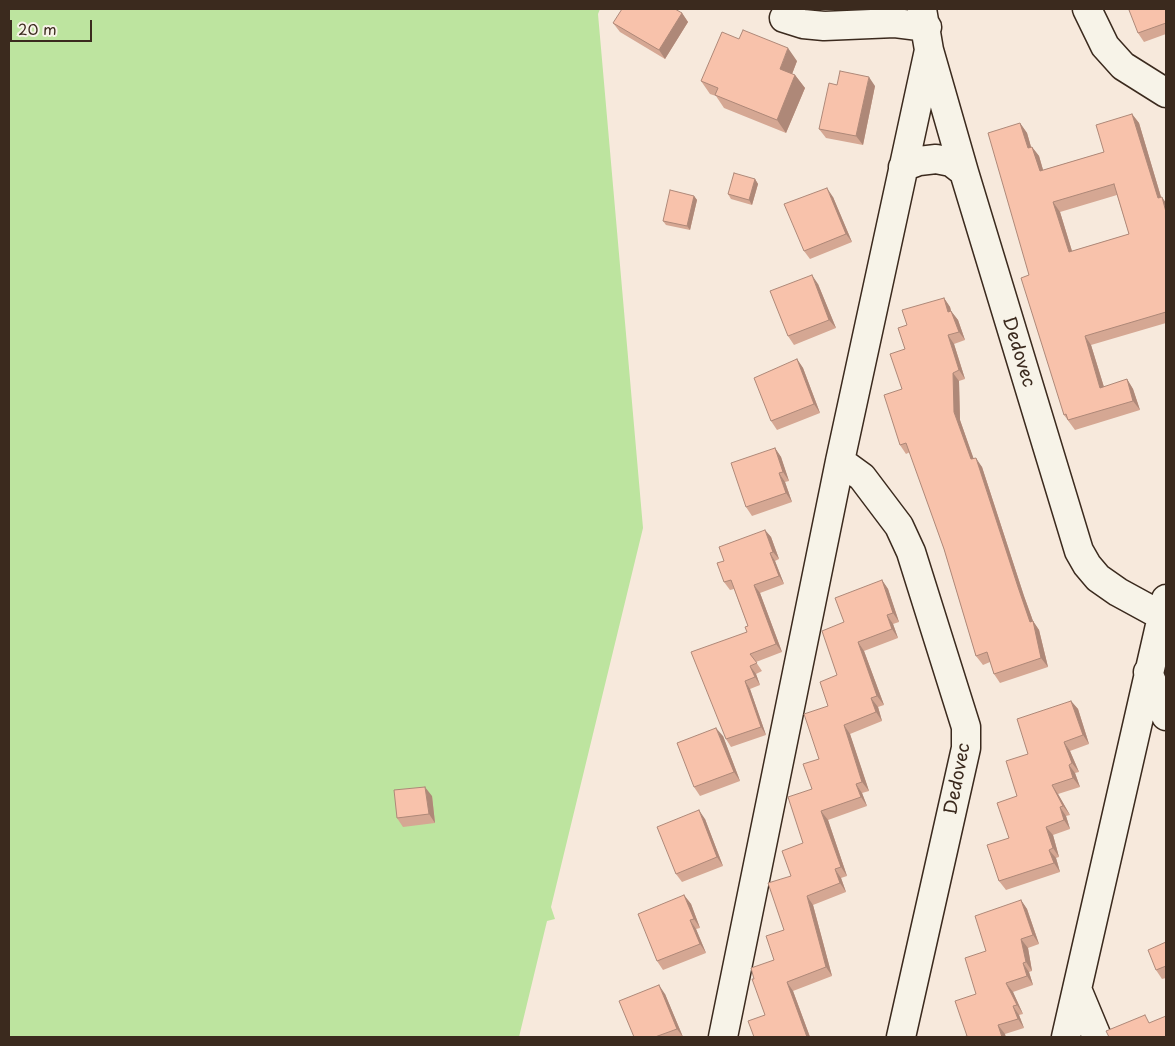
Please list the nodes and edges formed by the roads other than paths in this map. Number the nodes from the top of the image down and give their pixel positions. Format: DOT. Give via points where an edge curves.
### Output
graph roads {
  1 [pos="1087,9"];
  2 [pos="784,18"];
  3 [pos="926,28"];
  4 [pos="1166,92"];
  5 [pos="903,167"];
  6 [pos="964,172"];
  7 [pos="840,461"];
  8 [pos="1164,606"];
  9 [pos="1148,672"];
  10 [pos="1166,716"];
  11 [pos="1077,989"];
  12 [pos="723,1037"];
  13 [pos="901,1037"];
  14 [pos="1066,1037"];
  15 [pos="1097,1037"];
  1 -- 4 [label="street" via="1105,46 1123,66"];
  2 -- 3 [label="street" via="817,25 895,23"];
  3 -- 5 [label="street"];
  3 -- 6 [label="street, Dedovec"];
  5 -- 6 [label="street" via="936,159 951,162"];
  5 -- 7 [label="street"];
  6 -- 8 [label="street, Dedovec" via="1079,551 1098,578 1118,592"];
  7 -- 12 [label="street"];
  7 -- 13 [label="street, Dedovec" via="862,478 899,526 911,552 966,727 966,748"];
  8 -- 9 [label="street, Dedovec"];
  9 -- 10 [label="street"];
  9 -- 11 [label="street, Dedovec"];
  11 -- 14 [label="street, Dedovec"];
  11 -- 15 [label="street"];
}
